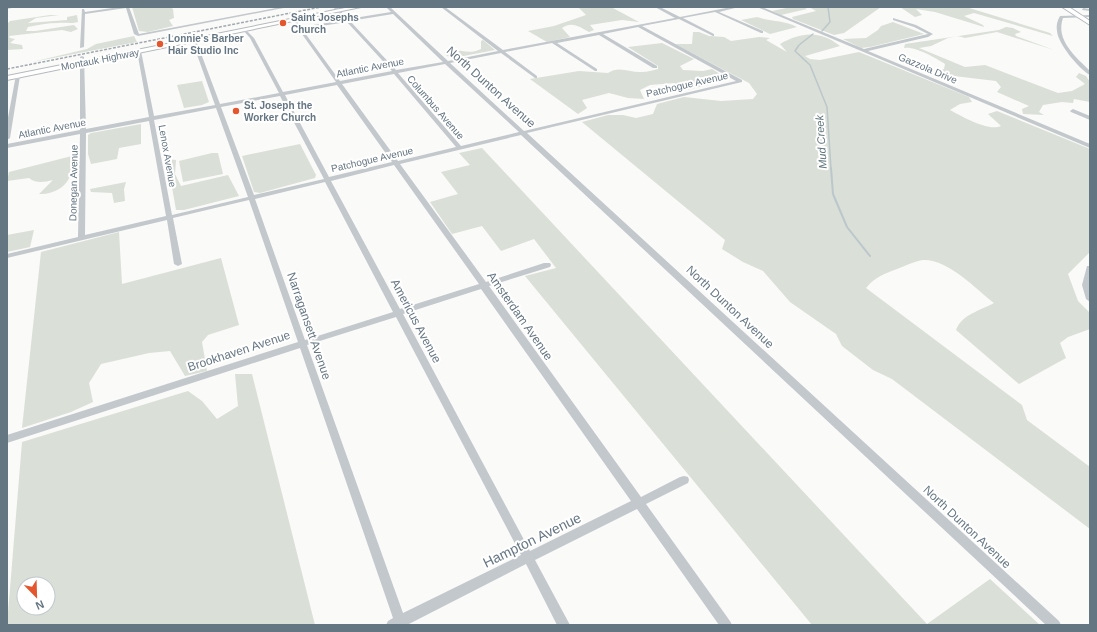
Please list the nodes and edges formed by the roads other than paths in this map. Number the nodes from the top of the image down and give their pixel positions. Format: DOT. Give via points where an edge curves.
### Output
graph roads {
  1 [pos="15,7"];
  2 [pos="127,7"];
  3 [pos="287,7"];
  4 [pos="358,7"];
  5 [pos="388,7"];
  6 [pos="443,7"];
  7 [pos="657,7"];
  8 [pos="707,7"];
  9 [pos="737,7"];
  10 [pos="759,7"];
  11 [pos="1065,7"];
  12 [pos="7,8"];
  13 [pos="337,9"];
  14 [pos="1083,10"];
  15 [pos="1090,10"];
  16 [pos="716,11"];
  17 [pos="394,13"];
  18 [pos="1078,16"];
  19 [pos="1090,16"];
  20 [pos="679,18"];
  21 [pos="894,19"];
  22 [pos="294,20"];
  23 [pos="347,21"];
  24 [pos="1090,23"];
  25 [pos="639,26"];
  26 [pos="300,28"];
  27 [pos="244,30"];
  28 [pos="762,32"];
  29 [pos="599,33"];
  30 [pos="713,35"];
  31 [pos="193,38"];
  32 [pos="553,42"];
  33 [pos="82,47"];
  34 [pos="139,51"];
  35 [pos="863,51"];
  36 [pos="502,52"];
  37 [pos="82,60"];
  38 [pos="446,62"];
  39 [pos="655,67"];
  40 [pos="595,70"];
  41 [pos="395,72"];
  42 [pos="1090,74"];
  43 [pos="18,76"];
  44 [pos="535,77"];
  45 [pos="7,78"];
  46 [pos="339,83"];
  47 [pos="280,94"];
  48 [pos="218,106"];
  49 [pos="1073,111"];
  50 [pos="152,118"];
  51 [pos="1090,118"];
  52 [pos="83,131"];
  53 [pos="522,132"];
  54 [pos="7,138"];
  55 [pos="7,146"];
  56 [pos="1090,146"];
  57 [pos="460,147"];
  58 [pos="396,163"];
  59 [pos="326,179"];
  60 [pos="251,196"];
  61 [pos="170,216"];
  62 [pos="81,238"];
  63 [pos="7,256"];
  64 [pos="178,264"];
  65 [pos="547,265"];
  66 [pos="1090,268"];
  67 [pos="483,285"];
  68 [pos="1090,299"];
  69 [pos="398,313"];
  70 [pos="302,344"];
  71 [pos="7,438"];
  72 [pos="684,480"];
  73 [pos="639,503"];
  74 [pos="529,558"];
  75 [pos="398,624"];
  76 [pos="564,625"];
  77 [pos="726,625"];
  78 [pos="1055,625"];
  1 -- 12 [label="street"];
  2 -- 3 [label="street" via="138,35"];
  2 -- 33 [label="street" via="83,11"];
  4 -- 13 [label="main road, Montauk Highway"];
  5 -- 17 [label="street, North Dunton Avenue"];
  6 -- 36 [label="street"];
  7 -- 20 [label="street"];
  8 -- 16 [label="street"];
  9 -- 16 [label="street, Atlantic Avenue"];
  10 -- 35 [label="street, Gazzola Drive"];
  11 -- 18 [label="main road"];
  13 -- 22 [label="main road, Montauk Highway"];
  13 -- 23 [label="street, Columbus Avenue"];
  14 -- 15 [label="street"];
  16 -- 20 [label="street, Atlantic Avenue"];
  16 -- 28 [label="street"];
  17 -- 23 [label="street"];
  17 -- 38 [label="street, North Dunton Avenue"];
  18 -- 19 [label="street"];
  18 -- 24 [label="main road"];
  18 -- 42 [label="street" via="1060,18 1059,31 1064,43"];
  20 -- 25 [label="street, Atlantic Avenue"];
  20 -- 30 [label="street"];
  21 -- 35 [label="street" via="931,34"];
  22 -- 26 [label="street, Amsterdam Avenue"];
  22 -- 27 [label="main road, Montauk Highway"];
  23 -- 26 [label="street"];
  23 -- 41 [label="street, Columbus Avenue"];
  25 -- 29 [label="street, Atlantic Avenue"];
  25 -- 53 [label="street, Patchogue Avenue" via="740,80"];
  26 -- 46 [label="street, Amsterdam Avenue"];
  27 -- 31 [label="main road, Montauk Highway"];
  27 -- 47 [label="street, Americus Avenue" via="252,38"];
  29 -- 32 [label="street, Atlantic Avenue"];
  29 -- 39 [label="street"];
  31 -- 34 [label="main road, Montauk Highway"];
  31 -- 48 [label="street, Narragansett Avenue"];
  32 -- 36 [label="street, Atlantic Avenue"];
  32 -- 40 [label="street"];
  34 -- 37 [label="main road, Montauk Highway"];
  34 -- 50 [label="street, Lenox Avenue"];
  35 -- 56 [label="street, Gazzola Drive"];
  36 -- 38 [label="street, Atlantic Avenue"];
  36 -- 44 [label="street"];
  37 -- 43 [label="main road, Montauk Highway"];
  37 -- 52 [label="street, Donegan Avenue"];
  38 -- 41 [label="street, Atlantic Avenue"];
  38 -- 53 [label="street, North Dunton Avenue"];
  41 -- 46 [label="street, Atlantic Avenue"];
  41 -- 57 [label="street, Columbus Avenue"];
  43 -- 45 [label="main road, Montauk Highway"];
  43 -- 54 [label="street"];
  46 -- 47 [label="street, Atlantic Avenue"];
  46 -- 58 [label="street, Amsterdam Avenue"];
  47 -- 48 [label="street, Atlantic Avenue"];
  47 -- 59 [label="street, Americus Avenue"];
  48 -- 50 [label="street, Atlantic Avenue"];
  48 -- 60 [label="street, Narragansett Avenue"];
  49 -- 51 [label="street"];
  50 -- 52 [label="street, Atlantic Avenue"];
  50 -- 61 [label="street, Lenox Avenue"];
  52 -- 55 [label="street, Atlantic Avenue"];
  52 -- 62 [label="street, Donegan Avenue"];
  53 -- 57 [label="street, Patchogue Avenue"];
  53 -- 78 [label="street, North Dunton Avenue"];
  57 -- 58 [label="street, Patchogue Avenue"];
  58 -- 59 [label="street, Patchogue Avenue"];
  58 -- 67 [label="street, Amsterdam Avenue"];
  59 -- 60 [label="street, Patchogue Avenue"];
  59 -- 69 [label="street, Americus Avenue"];
  60 -- 61 [label="street, Patchogue Avenue"];
  60 -- 70 [label="street, Narragansett Avenue"];
  61 -- 62 [label="street, Patchogue Avenue"];
  61 -- 64 [label="street, Lenox Avenue"];
  62 -- 63 [label="street, Patchogue Avenue"];
  65 -- 67 [label="street, Brookhaven Avenue"];
  66 -- 68 [label="street" via="1086,285"];
  67 -- 69 [label="street, Brookhaven Avenue"];
  67 -- 73 [label="street, Amsterdam Avenue"];
  69 -- 70 [label="street, Brookhaven Avenue"];
  69 -- 74 [label="street, Americus Avenue"];
  70 -- 71 [label="street, Brookhaven Avenue"];
  70 -- 75 [label="street, Narragansett Avenue"];
  72 -- 73 [label="street, Hampton Avenue"];
  73 -- 74 [label="street, Hampton Avenue"];
  73 -- 77 [label="street, Amsterdam Avenue"];
  74 -- 75 [label="street, Hampton Avenue"];
  74 -- 76 [label="street, Americus Avenue"];
}
